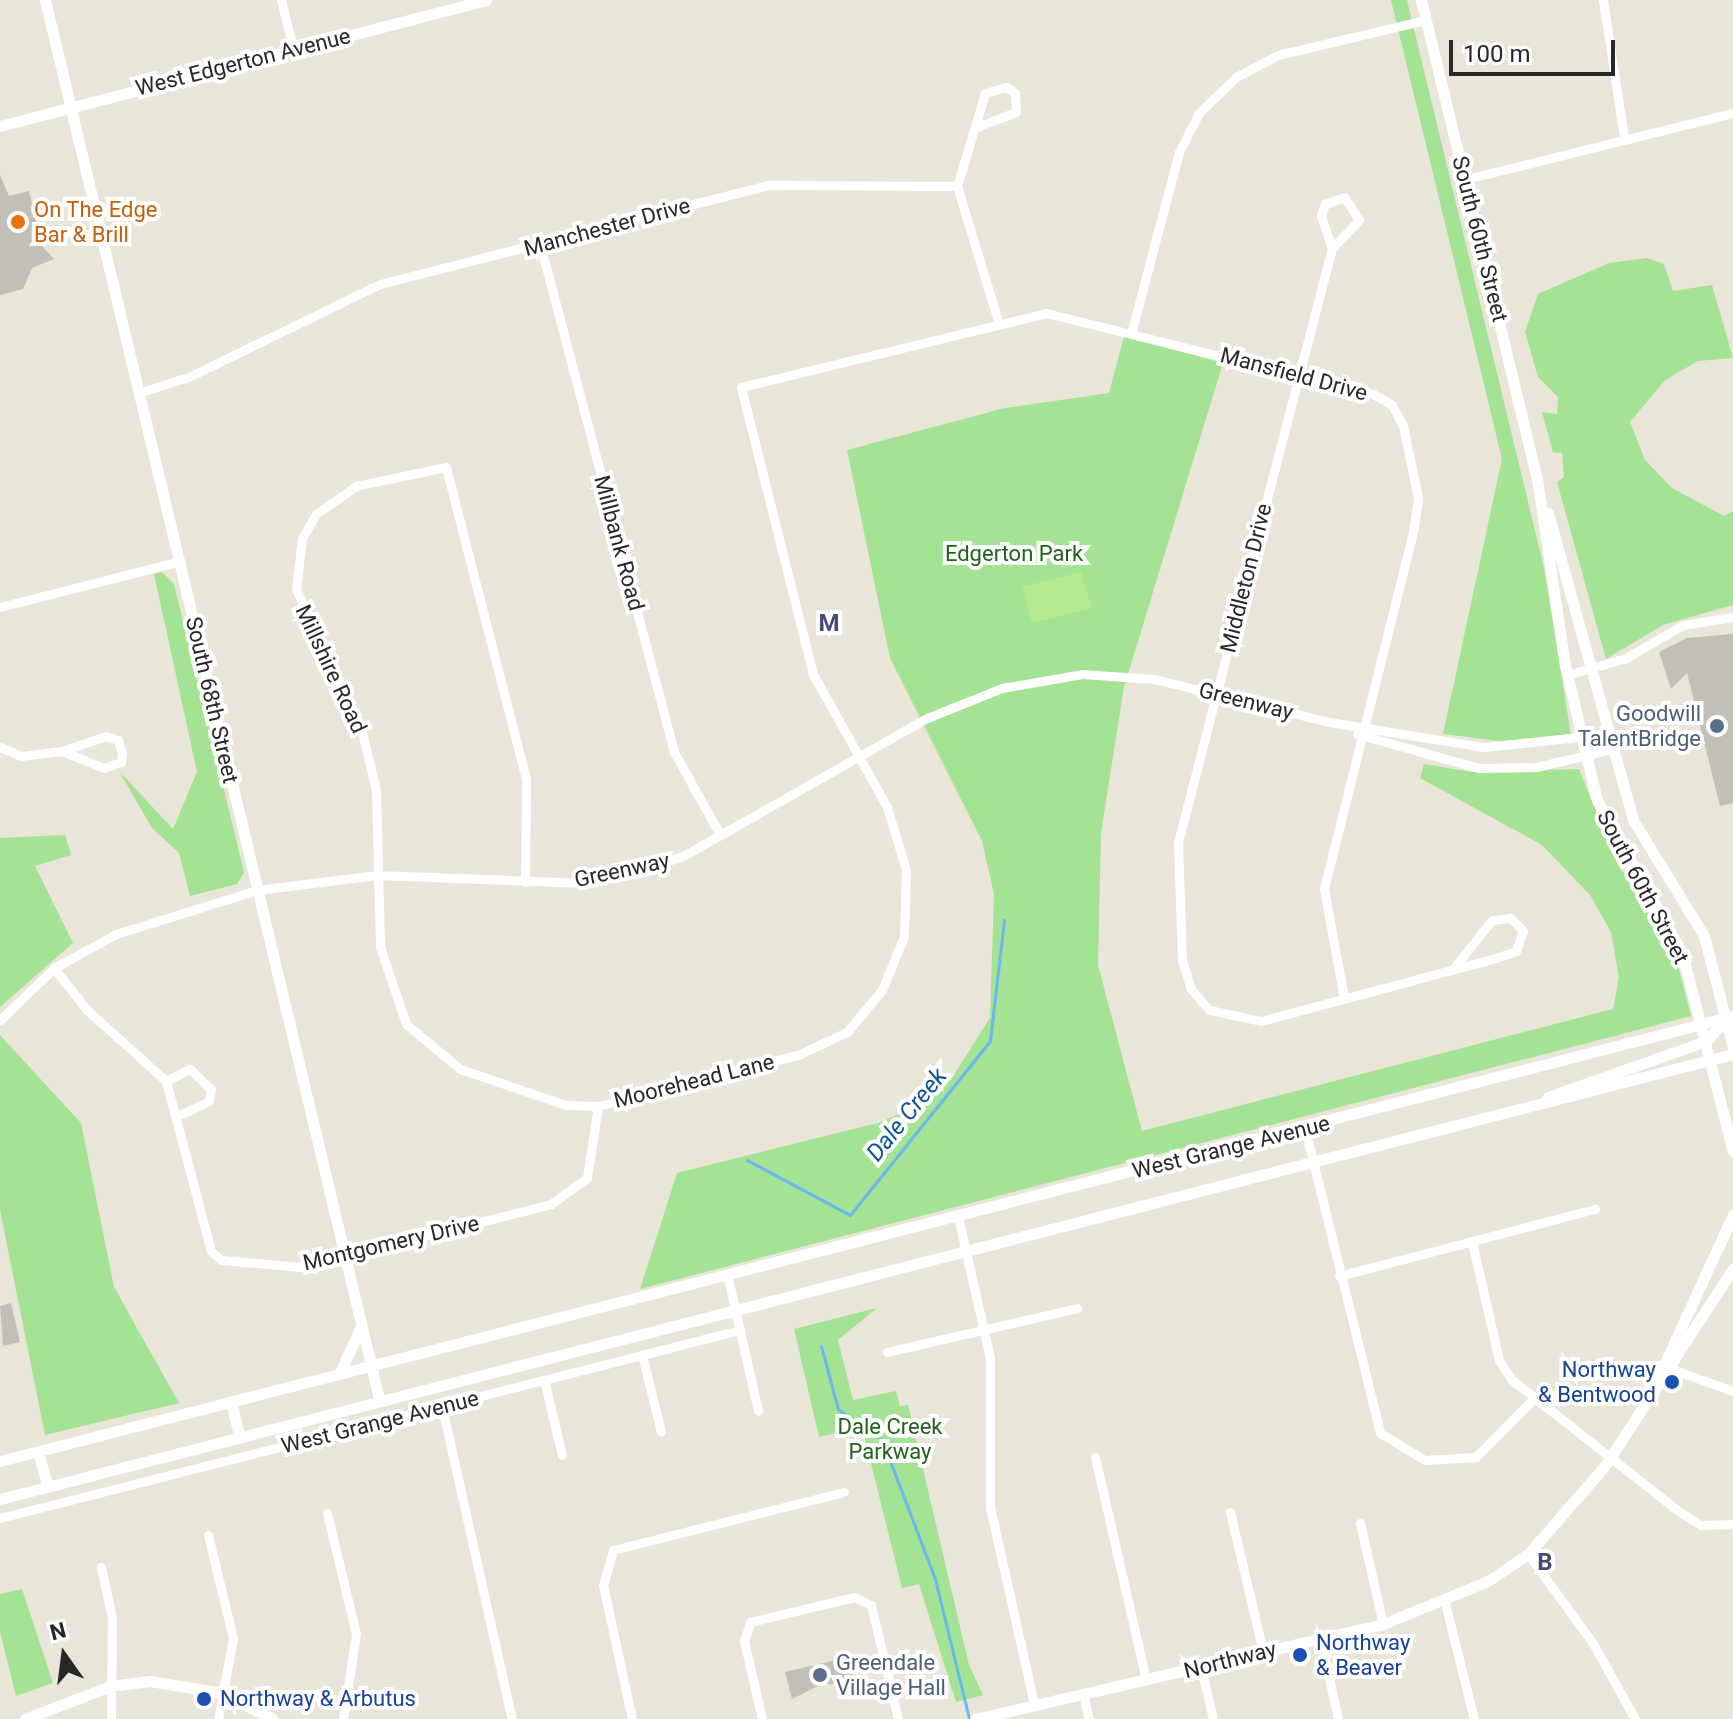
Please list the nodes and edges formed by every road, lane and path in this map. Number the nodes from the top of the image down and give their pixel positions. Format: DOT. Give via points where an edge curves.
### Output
graph roads {
  1 [pos="45,0"];
  2 [pos="281,0"];
  3 [pos="486,0"];
  4 [pos="1421,0"];
  5 [pos="1603,0"];
  6 [pos="1425,20"];
  7 [pos="293,49"];
  8 [pos="72,106"];
  9 [pos="1733,113"];
  10 [pos="0,126"];
  11 [pos="977,127"];
  12 [pos="1624,138"];
  13 [pos="1466,179"];
  14 [pos="957,186"];
  15 [pos="540,244"];
  16 [pos="1332,248"];
  17 [pos="998,321"];
  18 [pos="1132,330"];
  19 [pos="1298,374"];
  20 [pos="741,387"];
  21 [pos="141,392"];
  22 [pos="1537,478"];
  23 [pos="180,561"];
  24 [pos="0,607"];
  25 [pos="1733,617"];
  26 [pos="1592,669"];
  27 [pos="1567,675"];
  28 [pos="1216,693"];
  29 [pos="1361,731"];
  30 [pos="1608,734"];
  31 [pos="1582,740"];
  32 [pos="0,747"];
  33 [pos="1612,749"];
  34 [pos="62,751"];
  35 [pos="855,755"];
  36 [pos="1586,758"];
  37 [pos="719,833"];
  38 [pos="377,875"];
  39 [pos="525,882"];
  40 [pos="257,890"];
  41 [pos="54,968"];
  42 [pos="1453,969"];
  43 [pos="1344,998"];
  44 [pos="1730,1017"];
  45 [pos="0,1020"];
  46 [pos="1703,1024"];
  47 [pos="1732,1038"];
  48 [pos="1706,1041"];
  49 [pos="1733,1054"];
  50 [pos="1711,1060"];
  51 [pos="166,1081"];
  52 [pos="598,1106"];
  53 [pos="1511,1112"];
  54 [pos="181,1114"];
  55 [pos="1305,1129"];
  56 [pos="1733,1152"];
  57 [pos="1311,1165"];
  58 [pos="1595,1209"];
  59 [pos="1733,1215"];
  60 [pos="958,1217"];
  61 [pos="1472,1242"];
  62 [pos="968,1252"];
  63 [pos="345,1257"];
  64 [pos="1733,1268"];
  65 [pos="1339,1276"];
  66 [pos="728,1278"];
  67 [pos="1077,1308"];
  68 [pos="738,1310"];
  69 [pos="360,1324"];
  70 [pos="984,1329"];
  71 [pos="740,1330"];
  72 [pos="887,1352"];
  73 [pos="642,1355"];
  74 [pos="371,1367"];
  75 [pos="1667,1368"];
  76 [pos="338,1375"];
  77 [pos="544,1380"];
  78 [pos="1733,1391"];
  79 [pos="379,1399"];
  80 [pos="1533,1399"];
  81 [pos="231,1403"];
  82 [pos="442,1407"];
  83 [pos="758,1411"];
  84 [pos="661,1432"];
  85 [pos="239,1435"];
  86 [pos="38,1451"];
  87 [pos="562,1455"];
  88 [pos="245,1456"];
  89 [pos="1095,1457"];
  90 [pos="1612,1457"];
  91 [pos="0,1461"];
  92 [pos="47,1485"];
  93 [pos="844,1492"];
  94 [pos="0,1499"];
  95 [pos="1230,1512"];
  96 [pos="327,1513"];
  97 [pos="0,1518"];
  98 [pos="1360,1523"];
  99 [pos="1733,1524"];
  100 [pos="208,1535"];
  101 [pos="1528,1554"];
  102 [pos="101,1567"];
  103 [pos="1445,1603"];
  104 [pos="1383,1624"];
  105 [pos="1320,1637"];
  106 [pos="1263,1652"];
  107 [pos="1201,1667"];
  108 [pos="1146,1680"];
  109 [pos="110,1686"];
  110 [pos="222,1693"];
  111 [pos="1083,1694"];
  112 [pos="1034,1704"];
  113 [pos="977,1718"];
  114 [pos="25,1719"];
  115 [pos="111,1719"];
  116 [pos="218,1719"];
  117 [pos="273,1719"];
  118 [pos="343,1719"];
  119 [pos="512,1719"];
  120 [pos="632,1719"];
  121 [pos="762,1719"];
  122 [pos="898,1719"];
  123 [pos="1089,1719"];
  124 [pos="1213,1719"];
  125 [pos="1338,1719"];
  126 [pos="1474,1719"];
  127 [pos="1635,1719"];
  1 -- 8 [label="street, South 68th Street"];
  2 -- 7 [label="street"];
  3 -- 7 [label="street, West Edgerton Avenue"];
  4 -- 6 [label="street, South 60th Street"];
  5 -- 12 [label="street"];
  6 -- 13 [label="street, South 60th Street"];
  6 -- 18 [label="street" via="1278,55 1236,77 1199,113 1179,152"];
  7 -- 8 [label="street, West Edgerton Avenue"];
  8 -- 10 [label="street, West Edgerton Avenue"];
  8 -- 21 [label="street, South 68th Street"];
  9 -- 12 [label="street"];
  11 -- 11 [label="street" via="1016,112 1015,93 1006,87 985,93"];
  11 -- 14 [label="street"];
  12 -- 13 [label="street"];
  13 -- 22 [label="street, South 60th Street"];
  14 -- 15 [label="street, Manchester Drive" via="767,185"];
  14 -- 17 [label="street"];
  15 -- 21 [label="street, Manchester Drive" via="380,284 191,376"];
  15 -- 37 [label="street, Millbank Road" via="674,752"];
  16 -- 16 [label="street" via="1359,220 1344,197 1325,204 1321,216"];
  16 -- 19 [label="street, Middleton Drive"];
  17 -- 18 [label="street, Mansfield Drive" via="1046,313"];
  17 -- 20 [label="street, Mansfield Drive"];
  18 -- 19 [label="street, Mansfield Drive"];
  19 -- 28 [label="street, Middleton Drive"];
  19 -- 29 [label="street, Mansfield Drive" via="1392,405 1418,498"];
  20 -- 35 [label="street, Moorehead Lane" via="813,674"];
  21 -- 23 [label="street, South 68th Street"];
  22 -- 26 [label="street, South 60th Street"];
  22 -- 27 [label="street, South 60th Street"];
  23 -- 24 [label="street"];
  23 -- 40 [label="street, South 68th Street"];
  25 -- 26 [label="street" via="1683,625"];
  26 -- 27 [label="street"];
  26 -- 30 [label="street, South 60th Street"];
  27 -- 31 [label="street, South 60th Street"];
  28 -- 29 [label="street, Greenway"];
  28 -- 35 [label="street, Greenway" via="1082,674 1002,688"];
  28 -- 43 [label="street, Middleton Drive" via="1178,842 1175,898 1191,989 1209,1010 1261,1021"];
  29 -- 31 [label="street, Greenway" via="1506,749"];
  29 -- 36 [label="street, Greenway" via="1479,768"];
  29 -- 43 [label="street, Mansfield Drive" via="1324,889"];
  30 -- 31 [label="street, Greenway"];
  30 -- 33 [label="street, South 60th Street"];
  31 -- 36 [label="street, South 60th Street"];
  32 -- 34 [label="street" via="21,756"];
  33 -- 36 [label="street, Greenway"];
  33 -- 44 [label="street, South 60th Street" via="1643,841 1704,936"];
  34 -- 34 [label="street" via="104,768 121,762 122,753 118,740 106,736"];
  35 -- 37 [label="street, Greenway"];
  35 -- 52 [label="street, Moorehead Lane" via="887,807 906,870 904,936 867,1014 824,1046"];
  36 -- 46 [label="street, South 60th Street" via="1610,831 1682,953"];
  37 -- 39 [label="street, Greenway" via="644,869 584,883"];
  38 -- 39 [label="street, Greenway"];
  38 -- 39 [label="street, Millshire Road" via="376,790 361,728 304,618 296,564 302,538 331,499 356,486 446,467 526,779"];
  38 -- 40 [label="street, Greenway"];
  38 -- 52 [label="street, Moorehead Lane" via="380,947 406,1024 460,1069 566,1105"];
  40 -- 41 [label="street, Greenway" via="116,934"];
  40 -- 63 [label="street, South 68th Street"];
  41 -- 45 [label="street, Greenway"];
  41 -- 51 [label="street, Montgomery Drive" via="87,1010"];
  42 -- 42 [label="street" via="1516,951 1523,931 1511,918 1492,920"];
  42 -- 43 [label="street"];
  44 -- 46 [label="street, West Grange Avenue"];
  44 -- 47 [label="street, South 60th Street"];
  44 -- 48 [label="street"];
  46 -- 48 [label="street, South 60th Street"];
  46 -- 55 [label="street, West Grange Avenue"];
  47 -- 50 [label="street"];
  48 -- 50 [label="street, South 60th Street"];
  48 -- 53 [label="street" via="1640,1058"];
  49 -- 50 [label="street, West Grange Avenue"];
  50 -- 53 [label="street, West Grange Avenue"];
  50 -- 56 [label="street"];
  51 -- 54 [label="street, Montgomery Drive"];
  51 -- 54 [label="street" via="190,1069 211,1089 209,1101"];
  52 -- 63 [label="street, Montgomery Drive" via="587,1178 569,1196"];
  53 -- 57 [label="street, West Grange Avenue"];
  54 -- 63 [label="street, Montgomery Drive" via="211,1251 221,1260 301,1267"];
  55 -- 57 [label="street"];
  55 -- 60 [label="street, West Grange Avenue"];
  57 -- 62 [label="street, West Grange Avenue"];
  57 -- 65 [label="street"];
  58 -- 61 [label="street"];
  59 -- 75 [label="street, Northway"];
  60 -- 62 [label="street"];
  60 -- 66 [label="street, West Grange Avenue"];
  61 -- 65 [label="street"];
  61 -- 80 [label="street" via="1499,1360"];
  62 -- 68 [label="street, West Grange Avenue"];
  62 -- 70 [label="street"];
  63 -- 69 [label="street, South 68th Street"];
  64 -- 75 [label="street, Northway"];
  65 -- 80 [label="street" via="1369,1406 1380,1433 1399,1450 1425,1460 1476,1457"];
  66 -- 68 [label="street"];
  66 -- 74 [label="street, West Grange Avenue"];
  67 -- 70 [label="street"];
  68 -- 71 [label="street"];
  68 -- 79 [label="street, West Grange Avenue"];
  69 -- 74 [label="street, South 68th Street"];
  69 -- 76 [label="street" via="353,1356"];
  70 -- 72 [label="street"];
  70 -- 112 [label="street" via="993,1392 990,1507"];
  71 -- 73 [label="street, West Grange Avenue"];
  71 -- 83 [label="street"];
  73 -- 77 [label="street, West Grange Avenue"];
  73 -- 84 [label="street"];
  74 -- 76 [label="street, West Grange Avenue"];
  74 -- 79 [label="street, South 68th Street"];
  75 -- 78 [label="street"];
  75 -- 90 [label="street, Northway"];
  76 -- 81 [label="street, West Grange Avenue"];
  77 -- 82 [label="street, West Grange Avenue"];
  77 -- 87 [label="street"];
  79 -- 85 [label="street, West Grange Avenue"];
  80 -- 90 [label="street"];
  81 -- 85 [label="street"];
  81 -- 86 [label="street, West Grange Avenue"];
  82 -- 88 [label="street, West Grange Avenue"];
  82 -- 119 [label="street"];
  85 -- 88 [label="street"];
  85 -- 92 [label="street, West Grange Avenue"];
  86 -- 91 [label="street, West Grange Avenue"];
  86 -- 92 [label="street"];
  88 -- 97 [label="street, West Grange Avenue"];
  89 -- 108 [label="street"];
  90 -- 99 [label="street" via="1701,1525"];
  90 -- 101 [label="street, Northway"];
  92 -- 94 [label="street, West Grange Avenue"];
  93 -- 120 [label="street" via="613,1550 603,1585"];
  95 -- 106 [label="street"];
  96 -- 118 [label="street" via="356,1634"];
  98 -- 104 [label="street"];
  100 -- 110 [label="street" via="233,1638"];
  101 -- 103 [label="street, Northway"];
  101 -- 127 [label="street" via="1594,1645"];
  102 -- 109 [label="street" via="112,1618"];
  103 -- 104 [label="street, Northway"];
  103 -- 126 [label="street"];
  104 -- 105 [label="street, Northway"];
  105 -- 106 [label="street, Northway"];
  105 -- 125 [label="street"];
  106 -- 107 [label="street, Northway"];
  107 -- 108 [label="street, Northway"];
  107 -- 124 [label="street"];
  108 -- 111 [label="street, Northway"];
  109 -- 110 [label="street" via="150,1681"];
  109 -- 114 [label="street"];
  109 -- 115 [label="street"];
  110 -- 116 [label="street"];
  110 -- 117 [label="street"];
  111 -- 112 [label="street, Northway"];
  111 -- 123 [label="street"];
  112 -- 113 [label="street, Northway"];
  121 -- 122 [label="street" via="744,1641 750,1622 854,1597 871,1605"];
}
